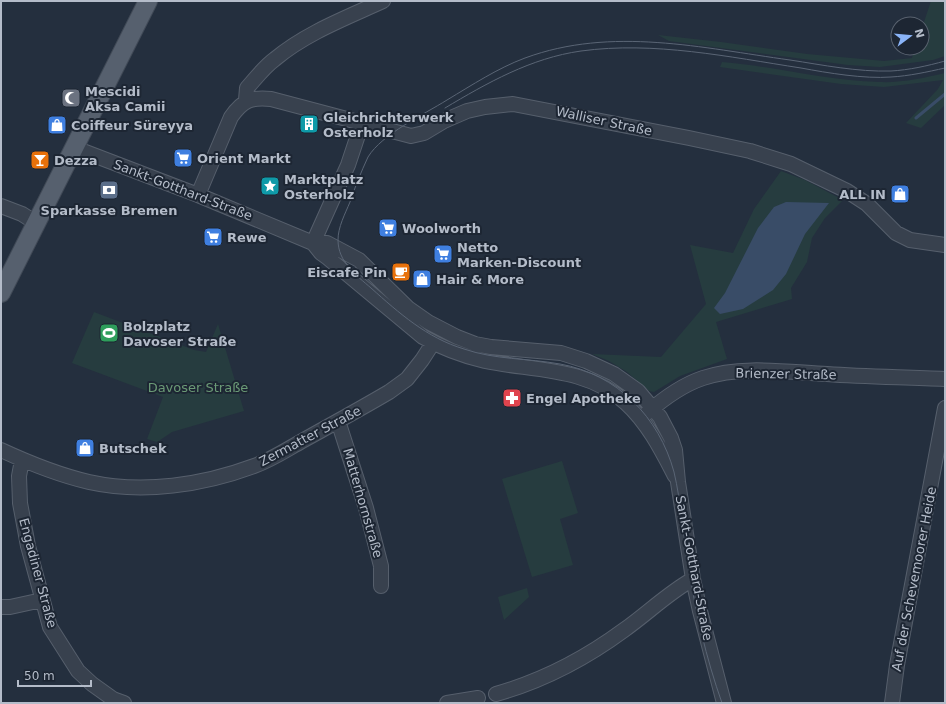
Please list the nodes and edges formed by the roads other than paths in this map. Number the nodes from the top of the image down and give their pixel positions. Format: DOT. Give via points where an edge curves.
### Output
graph roads {
  1 [pos="148,1"];
  2 [pos="383,1"];
  3 [pos="246,100"];
  4 [pos="362,123"];
  5 [pos="74,148"];
  6 [pos="198,195"];
  7 [pos="1,206"];
  8 [pos="36,223"];
  9 [pos="313,243"];
  10 [pos="945,245"];
  11 [pos="364,265"];
  12 [pos="350,277"];
  13 [pos="1,293"];
  14 [pos="433,343"];
  15 [pos="945,379"];
  16 [pos="653,408"];
  17 [pos="945,408"];
  18 [pos="640,418"];
  19 [pos="338,421"];
  20 [pos="1,450"];
  21 [pos="22,460"];
  22 [pos="678,482"];
  23 [pos="693,579"];
  24 [pos="381,586"];
  25 [pos="42,600"];
  26 [pos="1,606"];
  27 [pos="496,694"];
  28 [pos="478,698"];
  29 [pos="725,702"];
  30 [pos="124,703"];
  31 [pos="447,703"];
  32 [pos="892,703"];
  1 -- 5 [label="main road"];
  2 -- 3 [label="street" via="317,31 289,48 247,88"];
  3 -- 4 [label="street, Walliser Straße" via="271,99"];
  3 -- 6 [label="street" via="231,117"];
  4 -- 9 [label="street" via="348,165"];
  4 -- 10 [label="street, Walliser Straße" via="411,136 424,133 467,111 485,106 514,104 688,138 750,151 791,164 847,191 867,204 896,233 910,240"];
  5 -- 6 [label="street, Sankt-Gotthard-Straße"];
  5 -- 8 [label="main road"];
  6 -- 9 [label="street, Sankt-Gotthard-Straße"];
  7 -- 8 [label="street"];
  8 -- 13 [label="main road"];
  9 -- 11 [label="street, Sankt-Gotthard-Straße" via="327,242"];
  9 -- 12 [label="street, Sankt-Gotthard-Straße"];
  11 -- 12 [label="street" via="356,268"];
  11 -- 16 [label="street, Sankt-Gotthard-Straße" via="408,308 444,330 475,344 554,352 586,361 614,374 638,391"];
  12 -- 14 [label="street, Sankt-Gotthard-Straße"];
  14 -- 18 [label="street, Sankt-Gotthard-Straße" via="485,361 572,374 612,392"];
  14 -- 19 [label="street, Zermatter Straße" via="407,379 390,392"];
  15 -- 16 [label="street, Brienzer Straße" via="735,371 703,378 679,389"];
  16 -- 18 [label="street, Brienzer Straße"];
  16 -- 22 [label="street, Sankt-Gotthard-Straße" via="672,438"];
  17 -- 32 [label="street, Auf der Schevemoorer Heide"];
  18 -- 22 [label="street, Sankt-Gotthard-Straße"];
  19 -- 21 [label="street, Zermatter Straße" via="254,466 208,480 164,486 119,486 90,482"];
  19 -- 24 [label="street, Matterhornstraße" via="381,566"];
  20 -- 21 [label="street, Zermatter Straße"];
  21 -- 25 [label="street, Engadiner Straße" via="18,476 20,503"];
  22 -- 23 [label="street, Sankt-Gotthard-Straße"];
  23 -- 27 [label="street" via="584,656 524,686"];
  23 -- 29 [label="street, Sankt-Gotthard-Straße"];
  25 -- 26 [label="street" via="10,607"];
  25 -- 30 [label="street, Engadiner Straße" via="50,626 78,671 113,699"];
  28 -- 31 [label="street"];
}
